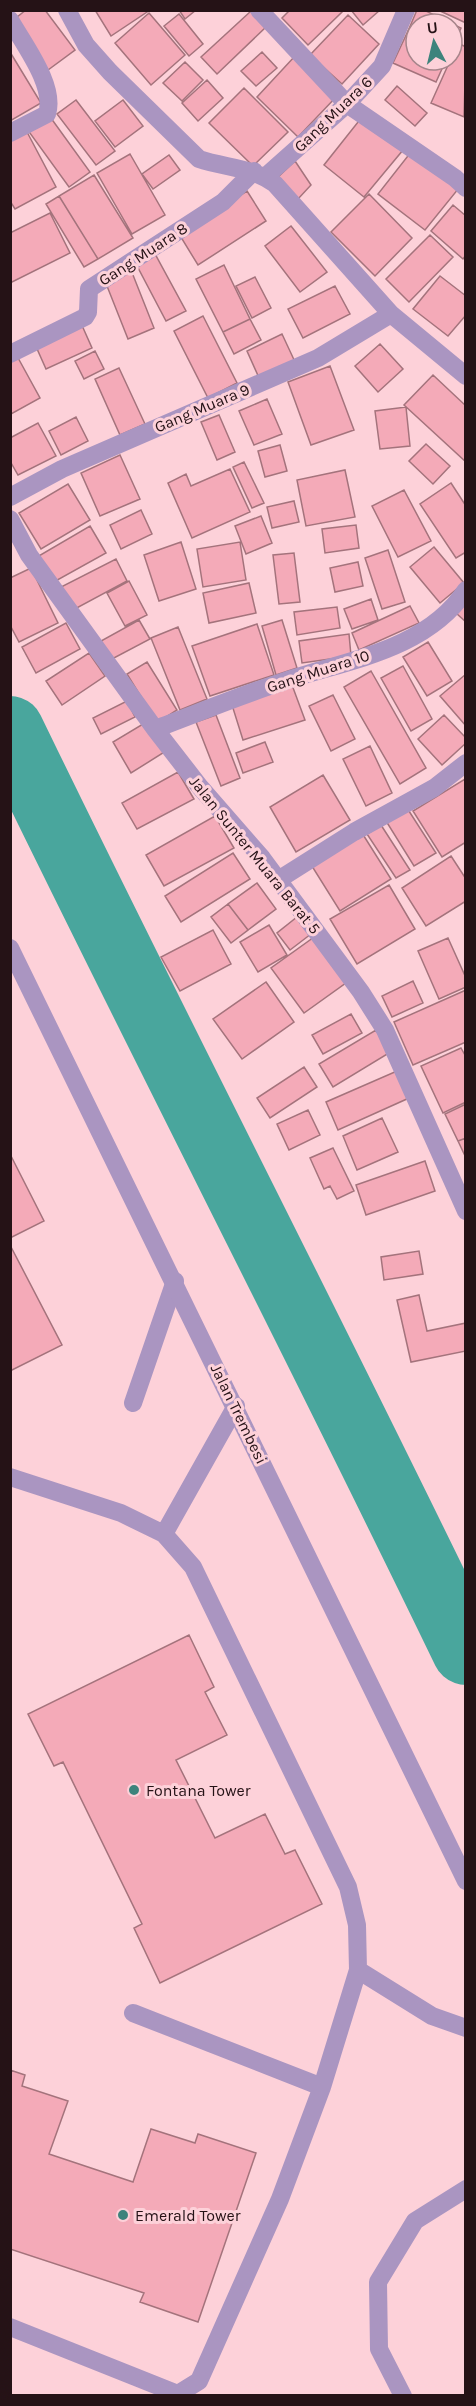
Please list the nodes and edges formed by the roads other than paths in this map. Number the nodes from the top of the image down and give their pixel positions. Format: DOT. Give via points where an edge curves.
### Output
graph roads {
  1 [pos="67,10"];
  2 [pos="259,10"];
  3 [pos="406,10"];
  4 [pos="10,20"];
  5 [pos="347,104"];
  6 [pos="10,133"];
  7 [pos="260,174"];
  8 [pos="465,185"];
  9 [pos="391,314"];
  10 [pos="10,354"];
  11 [pos="465,376"];
  12 [pos="10,497"];
  13 [pos="10,519"];
  14 [pos="465,590"];
  15 [pos="155,729"];
  16 [pos="465,763"];
  17 [pos="278,880"];
  18 [pos="10,948"];
  19 [pos="465,1211"];
  20 [pos="175,1281"];
  21 [pos="133,1403"];
  22 [pos="236,1407"];
  23 [pos="10,1477"];
  24 [pos="164,1534"];
  25 [pos="465,1881"];
  26 [pos="358,1970"];
  27 [pos="133,2013"];
  28 [pos="465,2028"];
  29 [pos="322,2087"];
  30 [pos="465,2189"];
  31 [pos="10,2327"];
  32 [pos="403,2396"];
  1 -- 7 [label="street" via="92,52 199,159"];
  2 -- 5 [label="street"];
  3 -- 5 [label="street, Gang Muara 6" via="382,66"];
  4 -- 6 [label="street" via="48,88 51,102 47,114"];
  5 -- 7 [label="street, Gang Muara 6"];
  5 -- 8 [label="street"];
  7 -- 9 [label="street"];
  7 -- 10 [label="street, Gang Muara 8" via="224,202 90,289 85,317"];
  9 -- 11 [label="street"];
  9 -- 12 [label="street, Gang Muara 9" via="318,358 62,469"];
  13 -- 15 [label="street, Jalan Sunter Muara Barat 5" via="29,555"];
  14 -- 15 [label="street, Gang Muara 10" via="423,631 397,646 284,681"];
  15 -- 17 [label="street, Jalan Sunter Muara Barat 5"];
  16 -- 17 [label="street" via="434,788"];
  17 -- 19 [label="street, Jalan Sunter Muara Barat 5" via="385,1030"];
  18 -- 20 [label="street, Jalan Trembesi"];
  20 -- 21 [label="street"];
  20 -- 22 [label="street, Jalan Trembesi"];
  22 -- 24 [label="street"];
  22 -- 25 [label="street, Jalan Trembesi"];
  23 -- 24 [label="street" via="121,1513"];
  24 -- 26 [label="street" via="193,1567 348,1887 357,1925"];
  26 -- 28 [label="street" via="432,2016"];
  26 -- 29 [label="street"];
  27 -- 29 [label="street"];
  29 -- 31 [label="street" via="280,2199 199,2381 191,2388 178,2394"];
  30 -- 32 [label="street" via="415,2221 378,2282 379,2349"];
}
